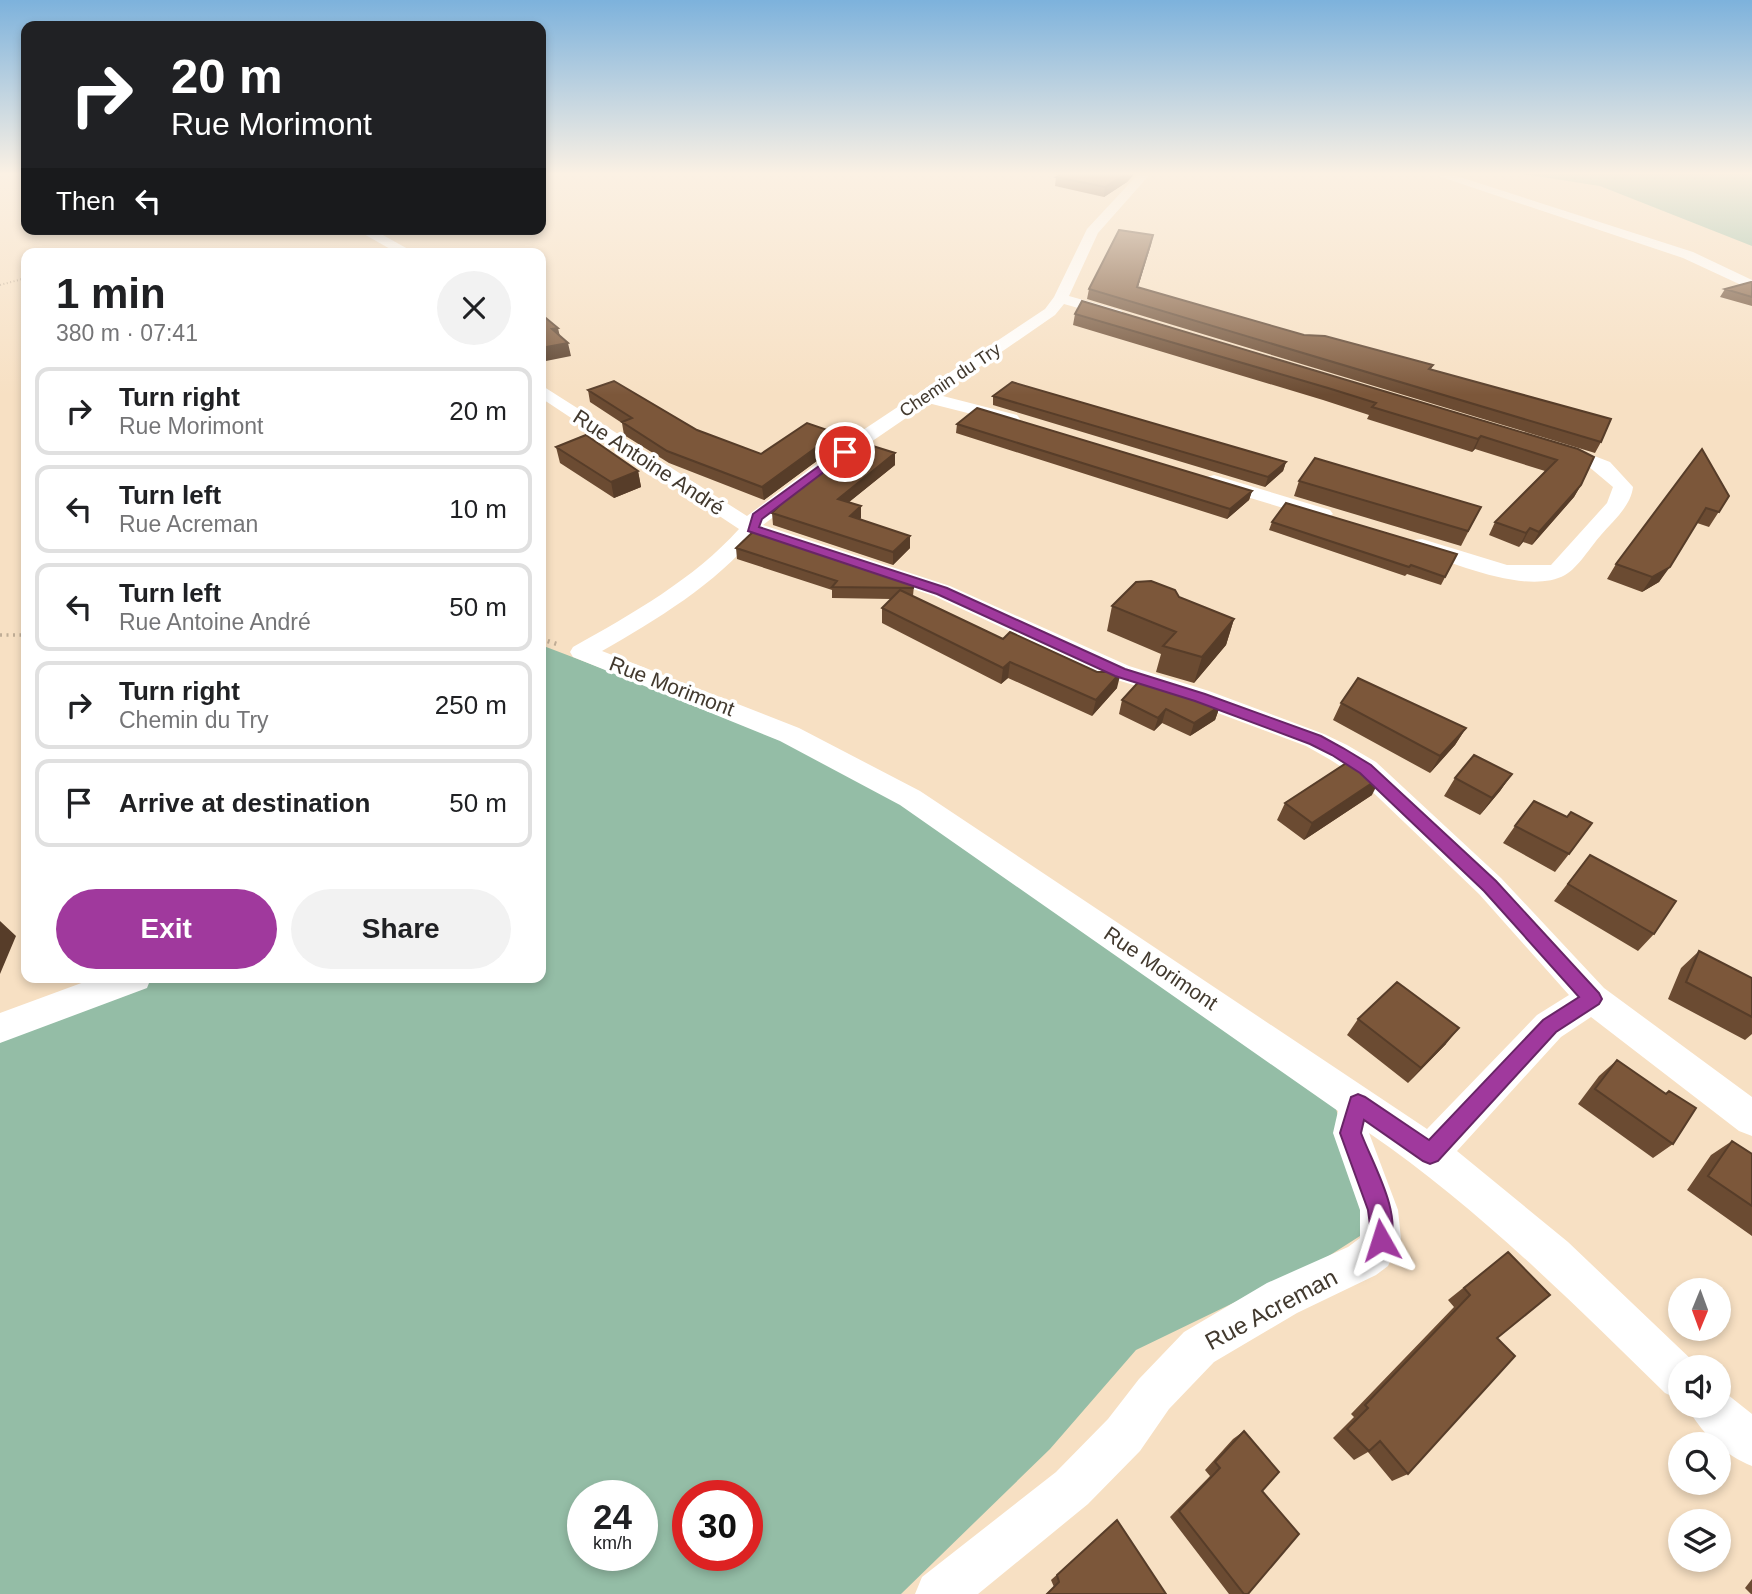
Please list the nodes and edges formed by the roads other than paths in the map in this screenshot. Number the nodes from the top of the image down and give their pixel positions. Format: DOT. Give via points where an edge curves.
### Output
graph roads {
  1 [pos="1085,246"];
  2 [pos="1661,246"];
  3 [pos="1752,286"];
  4 [pos="1061,298"];
  5 [pos="1142,321"];
  6 [pos="546,393"];
  7 [pos="926,397"];
  8 [pos="1027,424"];
  9 [pos="1538,442"];
  10 [pos="1197,476"];
  11 [pos="1341,520"];
  12 [pos="752,528"];
  13 [pos="1406,540"];
  14 [pos="582,652"];
  15 [pos="122,983"];
  16 [pos="1592,999"];
  17 [pos="0,1028"];
  18 [pos="1358,1104"];
  19 [pos="1752,1119"];
  20 [pos="1430,1153"];
  21 [pos="1668,1366"];
  22 [pos="1723,1418"];
  23 [pos="1752,1444"];
  24 [pos="939,1594"];
  1 -- 4 [label="street, Chemin du Try"];
  2 -- 3 [label="street"];
  4 -- 5 [label="street"];
  4 -- 7 [label="street, Chemin du Try" via="1050,313"];
  6 -- 12 [label="street, Rue Antoine André"];
  7 -- 8 [label="street"];
  7 -- 12 [label="street, Chemin du Try" via="757,517"];
  9 -- 13 [label="street" via="1594,461 1623,487 1622,496 1566,565 1547,574 1517,573"];
  10 -- 11 [label="street"];
  12 -- 14 [label="street, Chemin du Try" via="655,609"];
  12 -- 16 [label="street, Rue Antoine André" via="942,591 1109,668 1200,697 1338,752 1366,769 1490,886"];
  14 -- 18 [label="street, Rue Morimont" via="732,708 848,761 910,798"];
  15 -- 17 [label="street"];
  16 -- 19 [label="street, Rue Antoine André"];
  16 -- 20 [label="street" via="1549,1026"];
  18 -- 20 [label="street, Rue Morimont"];
  18 -- 24 [label="street, Rue Acreman" via="1351,1133 1379,1210 1381,1240 1374,1252 1199,1347 1072,1488"];
  20 -- 21 [label="street, Rue Morimont" via="1554,1256"];
  22 -- 23 [label="street"];
}
